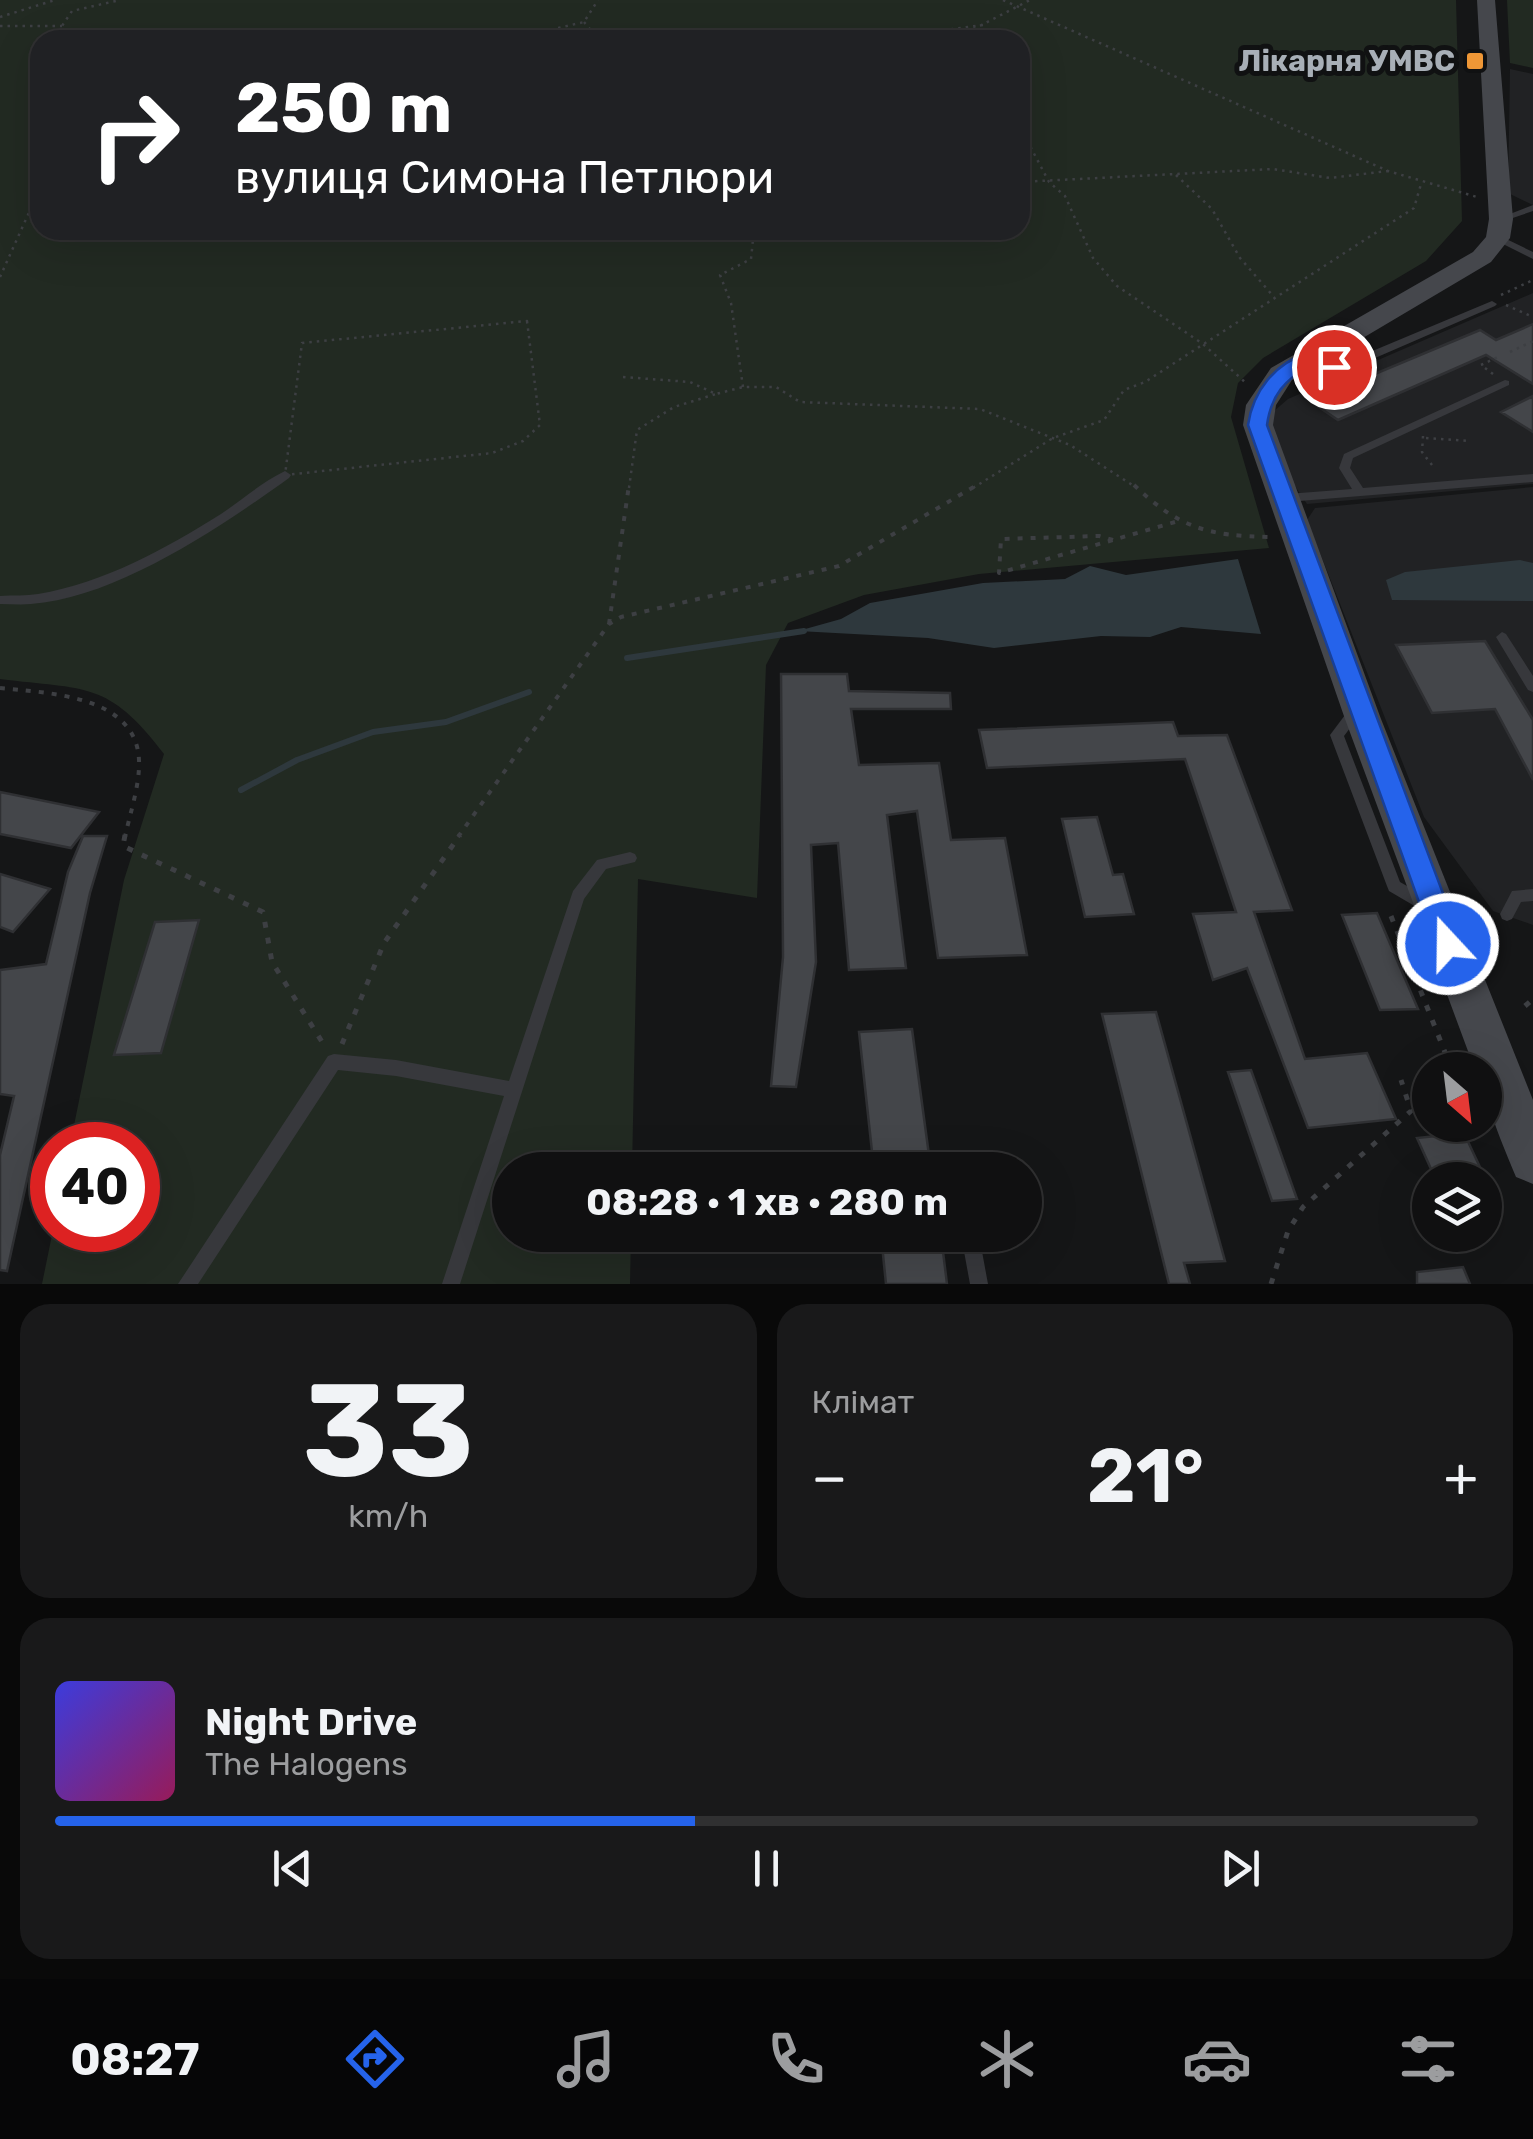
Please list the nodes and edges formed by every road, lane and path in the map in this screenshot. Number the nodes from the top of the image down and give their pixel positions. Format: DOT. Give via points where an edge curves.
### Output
graph roads {
  1 [pos="55,0"];
  2 [pos="120,0"];
  3 [pos="1003,0"];
  4 [pos="1030,0"];
  5 [pos="1486,0"];
  6 [pos="595,1"];
  7 [pos="1016,5"];
  8 [pos="0,17"];
  9 [pos="584,22"];
  10 [pos="983,25"];
  11 [pos="0,26"];
  12 [pos="62,26"];
  13 [pos="63,30"];
  14 [pos="550,30"];
  15 [pos="591,30"];
  16 [pos="945,30"];
  17 [pos="972,30"];
  18 [pos="1030,146"];
  19 [pos="1388,171"];
  20 [pos="1176,174"];
  21 [pos="1030,182"];
  22 [pos="1050,182"];
  23 [pos="1421,184"];
  24 [pos="1482,200"];
  25 [pos="1533,208"];
  26 [pos="30,210"];
  27 [pos="1499,229"];
  28 [pos="753,240"];
  29 [pos="1533,256"];
  30 [pos="0,277"];
  31 [pos="1274,296"];
  32 [pos="1492,304"];
  33 [pos="1525,314"];
  34 [pos="1533,317"];
  35 [pos="1533,341"];
  36 [pos="1203,344"];
  37 [pos="1510,352"];
  38 [pos="1500,356"];
  39 [pos="1313,368"];
  40 [pos="1339,368"];
  41 [pos="624,377"];
  42 [pos="1505,383"];
  43 [pos="1249,386"];
  44 [pos="743,387"];
  45 [pos="716,394"];
  46 [pos="1411,426"];
  47 [pos="1053,438"];
  48 [pos="1426,438"];
  49 [pos="1469,441"];
  50 [pos="285,476"];
  51 [pos="1533,478"];
  52 [pos="1447,485"];
  53 [pos="1360,492"];
  54 [pos="1286,498"];
  55 [pos="1175,522"];
  56 [pos="1300,537"];
  57 [pos="1113,540"];
  58 [pos="0,600"];
  59 [pos="609,624"];
  60 [pos="1502,637"];
  61 [pos="0,688"];
  62 [pos="1533,688"];
  63 [pos="630,858"];
  64 [pos="1533,895"];
  65 [pos="1413,913"];
  66 [pos="1506,914"];
  67 [pos="1533,1000"];
  68 [pos="1526,1006"];
  69 [pos="1448,1052"];
  70 [pos="334,1062"];
  71 [pos="1401,1080"];
  72 [pos="514,1090"];
  73 [pos="1533,1160"];
  74 [pos="973,1252"];
  75 [pos="187,1284"];
  76 [pos="450,1284"];
  77 [pos="980,1284"];
  78 [pos="1271,1284"];
  1 -- 8 [label="path"];
  2 -- 12 [label="path" via="72,11"];
  3 -- 7 [label="path"];
  4 -- 7 [label="path"];
  5 -- 27 [label="street"];
  6 -- 9 [label="path"];
  7 -- 10 [label="path"];
  7 -- 19 [label="path"];
  9 -- 14 [label="path"];
  9 -- 15 [label="path"];
  10 -- 16 [label="path"];
  10 -- 17 [label="path"];
  11 -- 12 [label="path"];
  12 -- 13 [label="path"];
  18 -- 22 [label="path"];
  19 -- 20 [label="path" via="1330,178 1272,169"];
  19 -- 23 [label="path"];
  20 -- 22 [label="path"];
  20 -- 31 [label="path" via="1187,192 1214,210 1226,242"];
  21 -- 22 [label="path"];
  22 -- 36 [label="path" via="1065,196 1093,258 1117,286"];
  23 -- 24 [label="path"];
  23 -- 31 [label="path" via="1414,208"];
  25 -- 27 [label="lane"];
  26 -- 30 [label="path"];
  27 -- 29 [label="lane"];
  27 -- 39 [label="street" via="1482,258"];
  28 -- 44 [label="path" via="751,258 720,276 732,303"];
  31 -- 36 [label="path"];
  32 -- 40 [label="lane"];
  33 -- 34 [label="path"];
  35 -- 37 [label="path"];
  36 -- 43 [label="path"];
  36 -- 47 [label="path" via="1124,390 1104,420"];
  38 -- 42 [label="path" via="1481,365"];
  39 -- 40 [label="lane"];
  39 -- 40 [label="lane"];
  39 -- 54 [label="street" via="1281,374 1260,405 1258,425"];
  41 -- 45 [label="path" via="690,382"];
  42 -- 46 [label="lane"];
  44 -- 45 [label="path"];
  44 -- 47 [label="path" via="776,387 800,402 980,410"];
  45 -- 59 [label="path" via="674,407 637,430"];
  46 -- 48 [label="path"];
  46 -- 53 [label="lane" via="1345,459"];
  47 -- 55 [label="path" via="1122,474"];
  47 -- 59 [label="path" via="839,566"];
  48 -- 49 [label="path"];
  48 -- 52 [label="path" via="1422,452"];
  50 -- 50 [label="path" via="492,453 523,441 540,424 527,321 302,344"];
  50 -- 58 [label="lane" via="233,514 136,568 77,588"];
  51 -- 52 [label="lane"];
  52 -- 53 [label="lane"];
  53 -- 54 [label="lane"];
  54 -- 56 [label="street"];
  55 -- 56 [label="path" via="1238,538"];
  55 -- 57 [label="path" via="1134,540"];
  56 -- 65 [label="street" via="1363,719"];
  57 -- 57 [label="path" via="1096,550 1057,552 999,573 1001,539"];
  59 -- 70 [label="path" via="384,943"];
  60 -- 62 [label="lane"];
  61 -- 70 [label="path" via="84,699 122,718 140,757 123,846 263,912 272,962"];
  63 -- 72 [label="lane" via="602,864 578,896"];
  64 -- 66 [label="lane" via="1517,896"];
  65 -- 69 [label="path"];
  65 -- 73 [label="street"];
  67 -- 68 [label="path"];
  70 -- 72 [label="lane"];
  70 -- 75 [label="lane"];
  71 -- 78 [label="path" via="1411,1110 1290,1226"];
  72 -- 76 [label="lane"];
  74 -- 77 [label="lane"];
}
